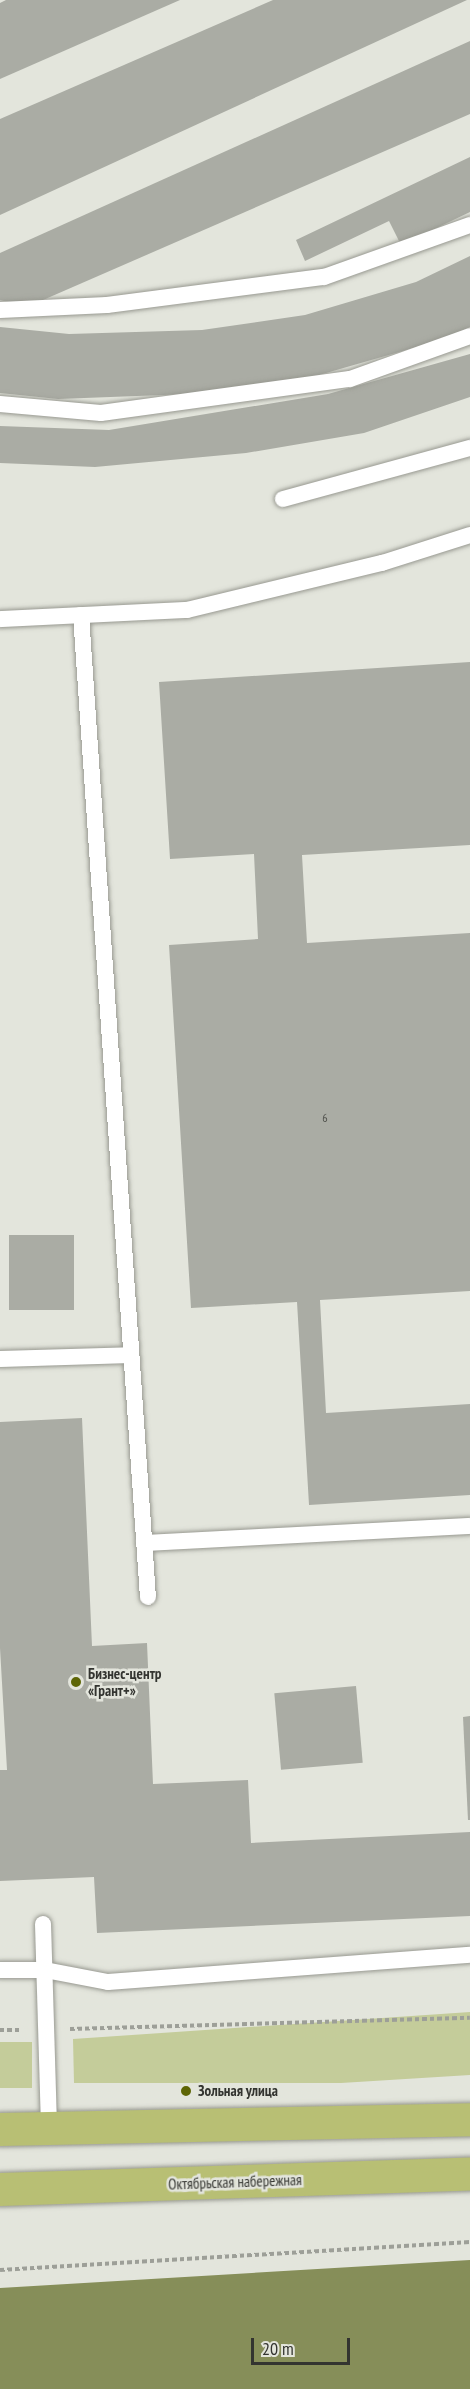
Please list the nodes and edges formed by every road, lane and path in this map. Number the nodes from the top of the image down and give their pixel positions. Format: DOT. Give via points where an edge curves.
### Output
graph roads {
  1 [pos="470,225"];
  2 [pos="0,310"];
  3 [pos="470,336"];
  4 [pos="0,404"];
  5 [pos="470,448"];
  6 [pos="283,499"];
  7 [pos="470,535"];
  8 [pos="81,615"];
  9 [pos="0,619"];
  10 [pos="131,1355"];
  11 [pos="0,1359"];
  12 [pos="470,1526"];
  13 [pos="144,1543"];
  14 [pos="148,1597"];
  15 [pos="43,1924"];
  16 [pos="470,1955"];
  17 [pos="0,1970"];
  18 [pos="45,1970"];
  19 [pos="470,2018"];
  20 [pos="46,2030"];
  21 [pos="470,2119"];
  22 [pos="0,2129"];
  23 [pos="49,2129"];
  24 [pos="470,2174"];
  25 [pos="0,2189"];
  26 [pos="470,2242"];
  27 [pos="0,2270"];
  1 -- 2 [label="lane" via="324,277 107,305"];
  3 -- 4 [label="lane" via="350,379 101,413"];
  5 -- 6 [label="lane"];
  7 -- 8 [label="lane" via="382,562 187,610"];
  8 -- 9 [label="lane"];
  8 -- 10 [label="lane"];
  10 -- 11 [label="lane"];
  10 -- 13 [label="lane"];
  12 -- 13 [label="lane"];
  13 -- 14 [label="lane"];
  15 -- 18 [label="lane"];
  16 -- 18 [label="lane" via="108,1982"];
  17 -- 18 [label="lane"];
  18 -- 20 [label="lane"];
  19 -- 20 [label="path"];
  20 -- 23 [label="lane"];
  21 -- 23 [label="main road"];
  22 -- 23 [label="main road"];
  24 -- 25 [label="main road, Октябрьская набережная"];
  26 -- 27 [label="path"];
}
